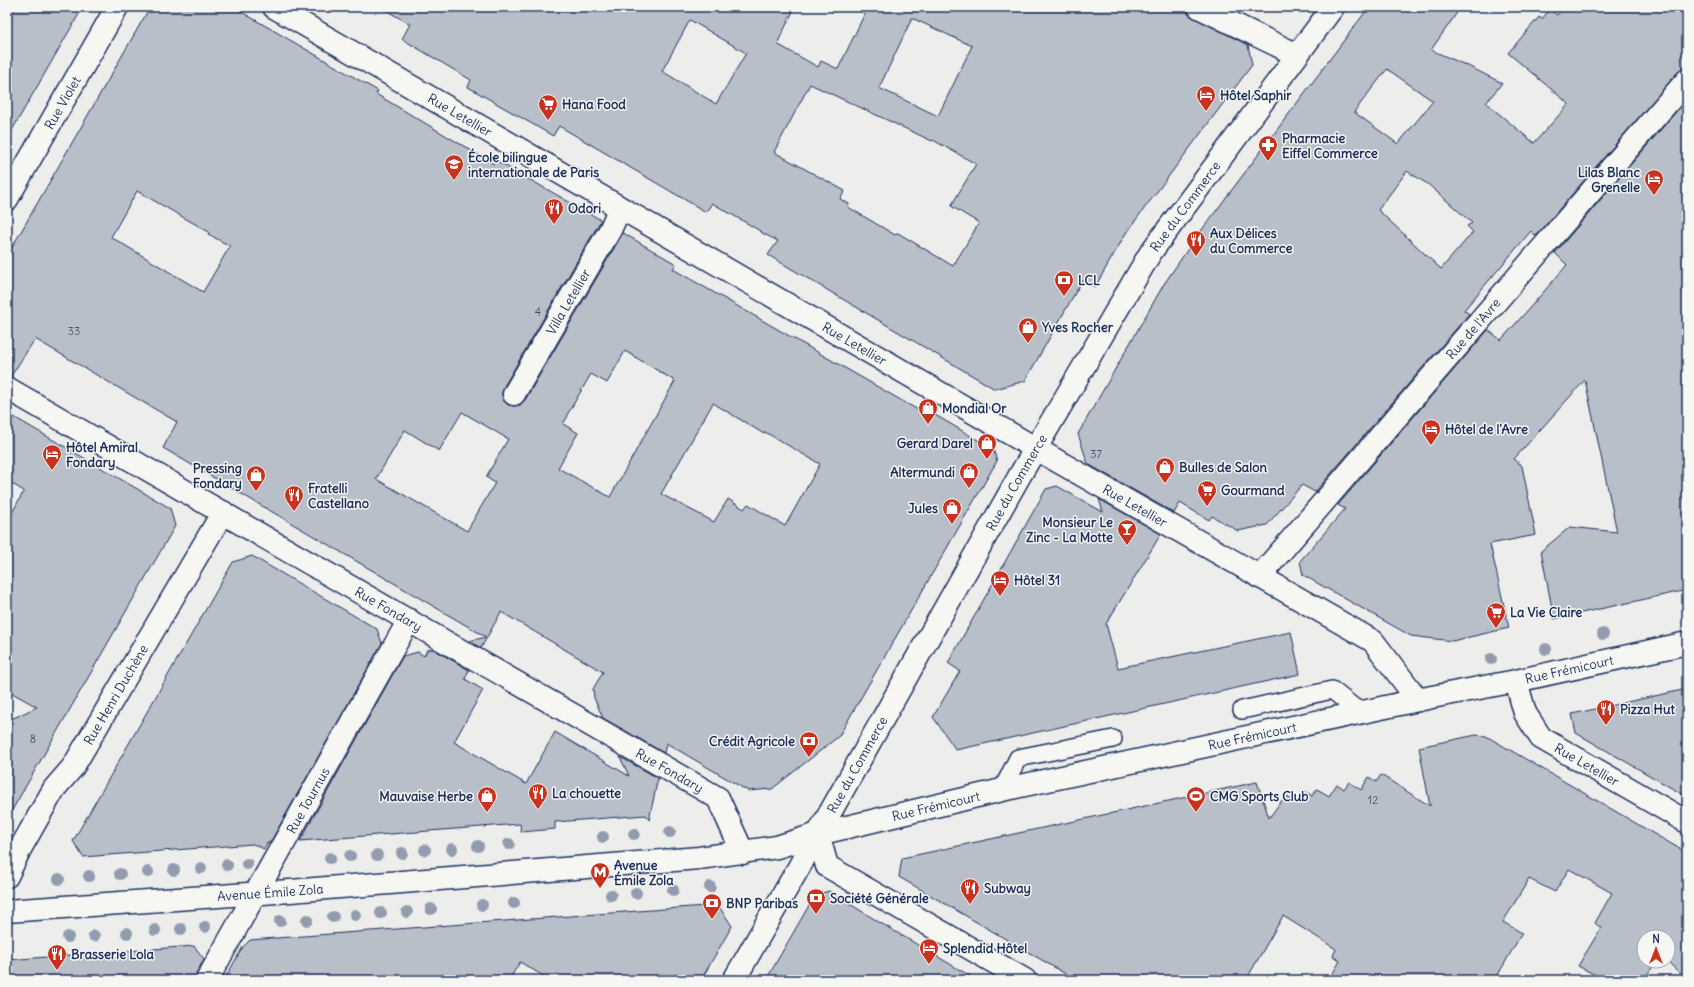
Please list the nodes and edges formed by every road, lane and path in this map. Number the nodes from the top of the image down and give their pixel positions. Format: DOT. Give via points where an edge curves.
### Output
graph roads {
  1 [pos="117,7"];
  2 [pos="274,7"];
  3 [pos="1199,7"];
  4 [pos="1333,7"];
  5 [pos="1297,55"];
  6 [pos="1687,80"];
  7 [pos="7,199"];
  8 [pos="620,208"];
  9 [pos="7,388"];
  10 [pos="514,394"];
  11 [pos="1035,448"];
  12 [pos="223,512"];
  13 [pos="1259,577"];
  14 [pos="409,620"];
  15 [pos="1687,643"];
  16 [pos="1516,681"];
  17 [pos="1418,700"];
  18 [pos="1242,710"];
  19 [pos="1361,712"];
  20 [pos="1113,739"];
  21 [pos="1002,790"];
  22 [pos="1687,822"];
  23 [pos="818,834"];
  24 [pos="743,852"];
  25 [pos="7,876"];
  26 [pos="255,893"];
  27 [pos="7,912"];
  28 [pos="207,980"];
  29 [pos="734,980"];
  30 [pos="1025,980"];
  1 -- 7 [label="street, Rue Violet"];
  2 -- 8 [label="street, Rue Letellier"];
  3 -- 5 [label="street"];
  4 -- 5 [label="street, Rue du Commerce"];
  5 -- 11 [label="street, Rue du Commerce" via="1151,252"];
  6 -- 13 [label="street, Rue de l'Avre"];
  8 -- 10 [label="street, Villa Letellier" via="610,230"];
  8 -- 11 [label="street, Rue Letellier"];
  9 -- 12 [label="street, Rue Fondary"];
  11 -- 13 [label="street, Rue Letellier"];
  11 -- 23 [label="street, Rue du Commerce"];
  12 -- 14 [label="street, Rue Fondary"];
  12 -- 25 [label="street, Rue Henri Duchène" via="73,767 54,789"];
  13 -- 17 [label="street, Rue Letellier" via="1373,641"];
  14 -- 24 [label="street, Rue Fondary" via="718,798"];
  14 -- 26 [label="street, Rue Tournus"];
  15 -- 16 [label="street, Rue Frémicourt"];
  16 -- 17 [label="street, Rue Frémicourt"];
  16 -- 22 [label="street, Rue Letellier" via="1525,713 1541,738"];
  17 -- 19 [label="street, Rue Frémicourt"];
  18 -- 19 [label="lane" via="1332,690"];
  19 -- 21 [label="street, Rue Frémicourt"];
  20 -- 21 [label="lane" via="1018,758"];
  21 -- 23 [label="street, Rue Frémicourt"];
  23 -- 24 [label="street, Avenue Émile Zola" via="777,847"];
  23 -- 29 [label="street, Rue du Commerce"];
  23 -- 30 [label="street" via="827,866"];
  24 -- 26 [label="street, Avenue Émile Zola" via="699,858"];
  26 -- 27 [label="street, Avenue Émile Zola"];
  26 -- 28 [label="street, Rue Tournus"];
}
